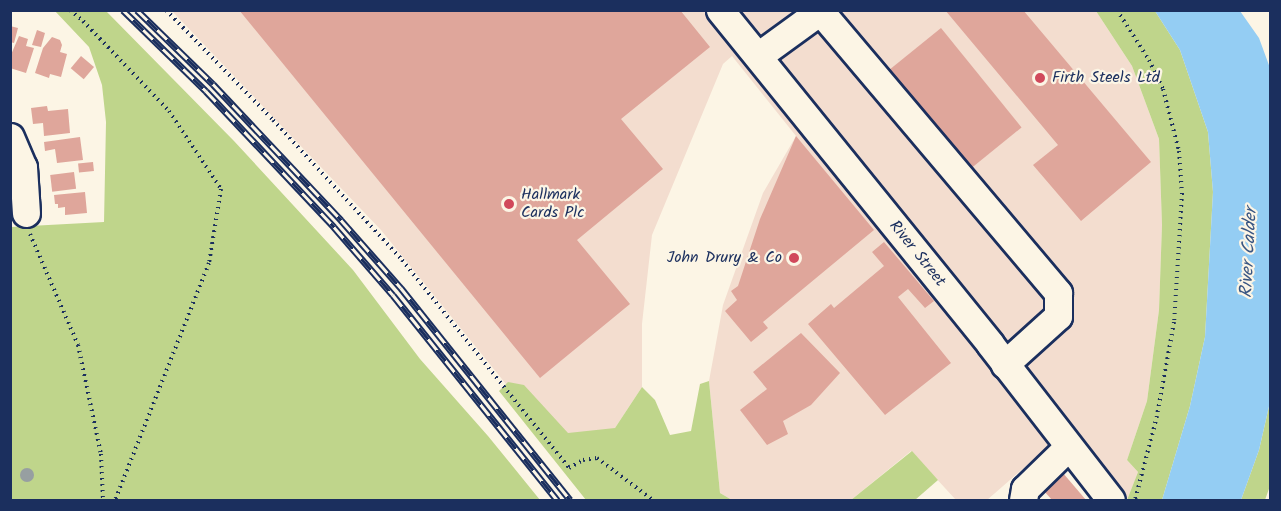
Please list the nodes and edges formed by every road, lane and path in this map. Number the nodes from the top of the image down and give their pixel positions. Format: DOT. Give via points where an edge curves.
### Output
graph roads {
  1 [pos="70,10"];
  2 [pos="166,10"];
  3 [pos="720,10"];
  4 [pos="1117,10"];
  5 [pos="758,56"];
  6 [pos="10,138"];
  7 [pos="17,183"];
  8 [pos="26,213"];
  9 [pos="1005,364"];
  10 [pos="1068,447"];
  11 [pos="1023,500"];
  12 [pos="1111,500"];
  13 [pos="103,501"];
  14 [pos="115,501"];
  15 [pos="653,501"];
  16 [pos="1135,501"];
  1 -- 14 [label="path" via="169,111 221,189 209,263"];
  2 -- 15 [label="path" via="402,260 569,468 597,458"];
  3 -- 5 [label="street, River Street"];
  4 -- 16 [label="path" via="1163,89 1179,151 1182,193 1174,322 1157,416"];
  5 -- 9 [label="street, River Street"];
  5 -- 9 [label="street" via="820,10 1058,293 1058,316"];
  6 -- 7 [label="street" via="20,157"];
  7 -- 8 [label="street"];
  8 -- 13 [label="path" via="27,226 78,345 101,454"];
  9 -- 10 [label="street, River Street"];
  10 -- 11 [label="street" via="1025,489"];
  10 -- 12 [label="street, River Street"];
}
